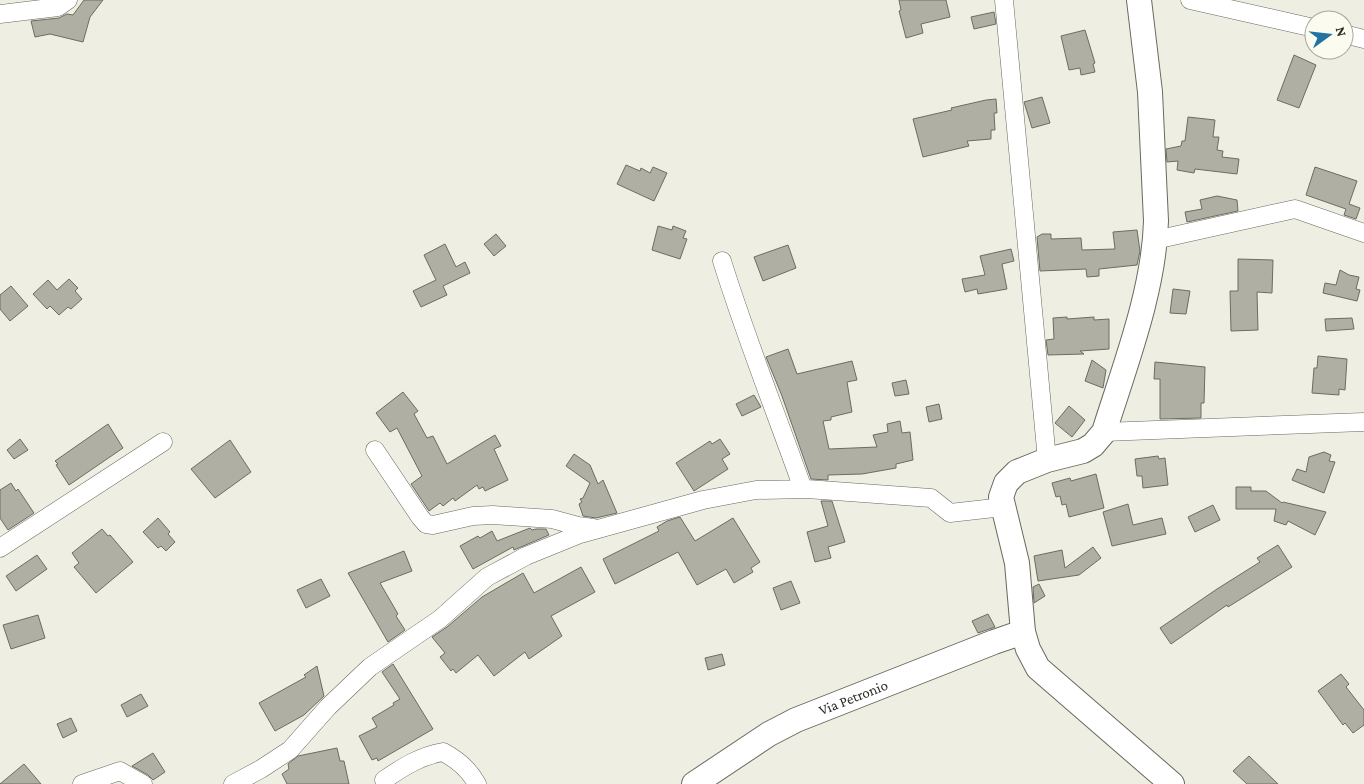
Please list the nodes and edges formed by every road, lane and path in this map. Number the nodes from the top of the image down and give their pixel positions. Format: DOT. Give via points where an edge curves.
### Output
graph roads {
  1 [pos="68,0"];
  2 [pos="1004,0"];
  3 [pos="1139,0"];
  4 [pos="1190,0"];
  5 [pos="0,14"];
  6 [pos="1304,26"];
  7 [pos="1364,233"];
  8 [pos="1156,240"];
  9 [pos="722,262"];
  10 [pos="1364,422"];
  11 [pos="1104,432"];
  12 [pos="163,442"];
  13 [pos="375,450"];
  14 [pos="1047,460"];
  15 [pos="803,489"];
  16 [pos="1003,507"];
  17 [pos="598,528"];
  18 [pos="0,548"];
  19 [pos="1023,632"];
  20 [pos="384,780"];
  21 [pos="82,784"];
  22 [pos="142,784"];
  23 [pos="233,784"];
  24 [pos="477,784"];
  25 [pos="694,784"];
  26 [pos="1172,784"];
  1 -- 5 [label="street" via="58,7"];
  2 -- 14 [label="street"];
  3 -- 8 [label="street" via="1150,92"];
  4 -- 6 [label="street"];
  7 -- 8 [label="street" via="1295,209"];
  8 -- 11 [label="street" via="1147,291"];
  9 -- 15 [label="street"];
  10 -- 11 [label="street"];
  11 -- 14 [label="street" via="1083,451"];
  12 -- 18 [label="street"];
  13 -- 17 [label="street" via="426,524 493,515 552,519"];
  14 -- 16 [label="street" via="1017,472 1006,483 1001,497"];
  15 -- 16 [label="street" via="931,498 950,513"];
  15 -- 17 [label="street" via="747,492 703,500"];
  16 -- 19 [label="street" via="1017,563"];
  17 -- 23 [label="street" via="526,556 487,577 440,619 370,667 290,750"];
  19 -- 25 [label="street, Via Petronio" via="796,720"];
  19 -- 26 [label="street" via="1038,668"];
  20 -- 24 [label="street" via="412,761 443,752 462,763"];
  21 -- 22 [label="street" via="120,771"];
}
